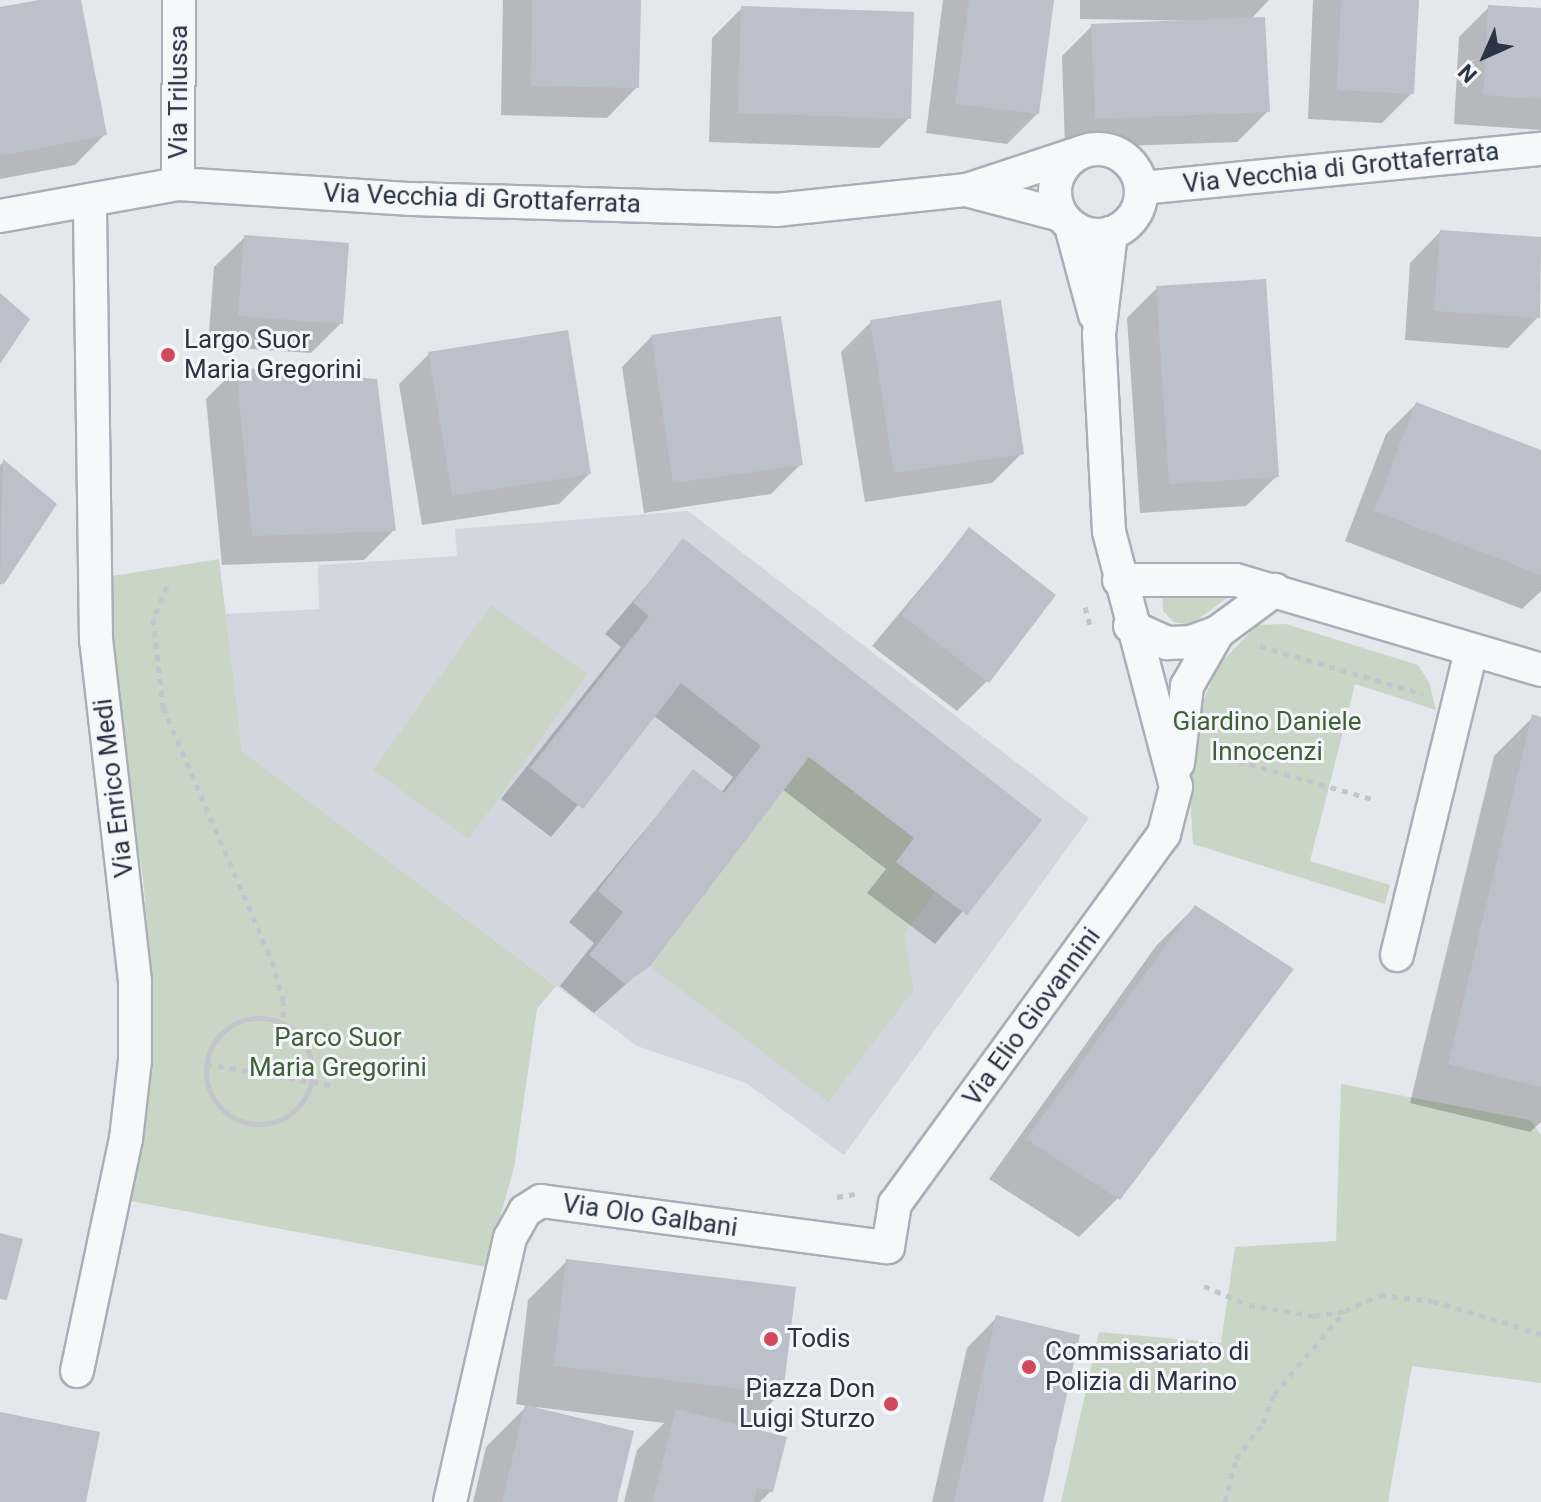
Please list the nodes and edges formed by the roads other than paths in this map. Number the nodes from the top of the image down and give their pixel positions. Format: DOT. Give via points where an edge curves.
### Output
graph roads {
  1 [pos="179,0"];
  2 [pos="1541,149"];
  3 [pos="1076,154"];
  4 [pos="178,184"];
  5 [pos="1141,188"];
  6 [pos="967,190"];
  7 [pos="90,200"];
  8 [pos="0,216"];
  9 [pos="1066,221"];
  10 [pos="1111,233"];
  11 [pos="1099,334"];
  12 [pos="1119,580"];
  13 [pos="1275,590"];
  14 [pos="1130,626"];
  15 [pos="1218,632"];
  16 [pos="1471,651"];
  17 [pos="1541,670"];
  18 [pos="1176,787"];
  19 [pos="1397,955"];
  20 [pos="888,1247"];
  21 [pos="77,1371"];
  22 [pos="450,1502"];
  1 -- 4 [label="street, Via Trilussa"];
  2 -- 5 [label="street, Via Vecchia di Grottaferrata"];
  3 -- 5 [label="street" via="1090,149 1117,153 1129,162"];
  3 -- 6 [label="street, Via Vecchia di Grottaferrata"];
  3 -- 9 [label="street" via="1058,175 1056,203"];
  4 -- 6 [label="street, Via Vecchia di Grottaferrata" via="412,199 776,210"];
  4 -- 7 [label="street, Via Vecchia di Grottaferrata"];
  5 -- 10 [label="street" via="1134,216"];
  6 -- 9 [label="street, Via Vecchia di Grottaferrata"];
  7 -- 8 [label="street, Via Vecchia di Grottaferrata"];
  7 -- 21 [label="street, Via Enrico Medi" via="96,640 135,981 135,1060 123,1154"];
  9 -- 10 [label="street" via="1097,236"];
  9 -- 11 [label="street"];
  10 -- 11 [label="street"];
  11 -- 12 [label="street, Via Elio Giovannini" via="1109,532"];
  12 -- 13 [label="street" via="1214,577"];
  12 -- 14 [label="street, Via Elio Giovannini"];
  13 -- 15 [label="street"];
  13 -- 16 [label="street"];
  14 -- 15 [label="street" via="1178,644"];
  14 -- 18 [label="street, Via Elio Giovannini"];
  15 -- 18 [label="street, Via Elio Giovannini" via="1187,686"];
  16 -- 17 [label="street"];
  16 -- 19 [label="street"];
  18 -- 20 [label="street, Via Elio Giovannini" via="1173,811 1157,846 895,1204"];
  20 -- 22 [label="street, Via Olo Galbani" via="541,1201 515,1222 510,1238"];
}
